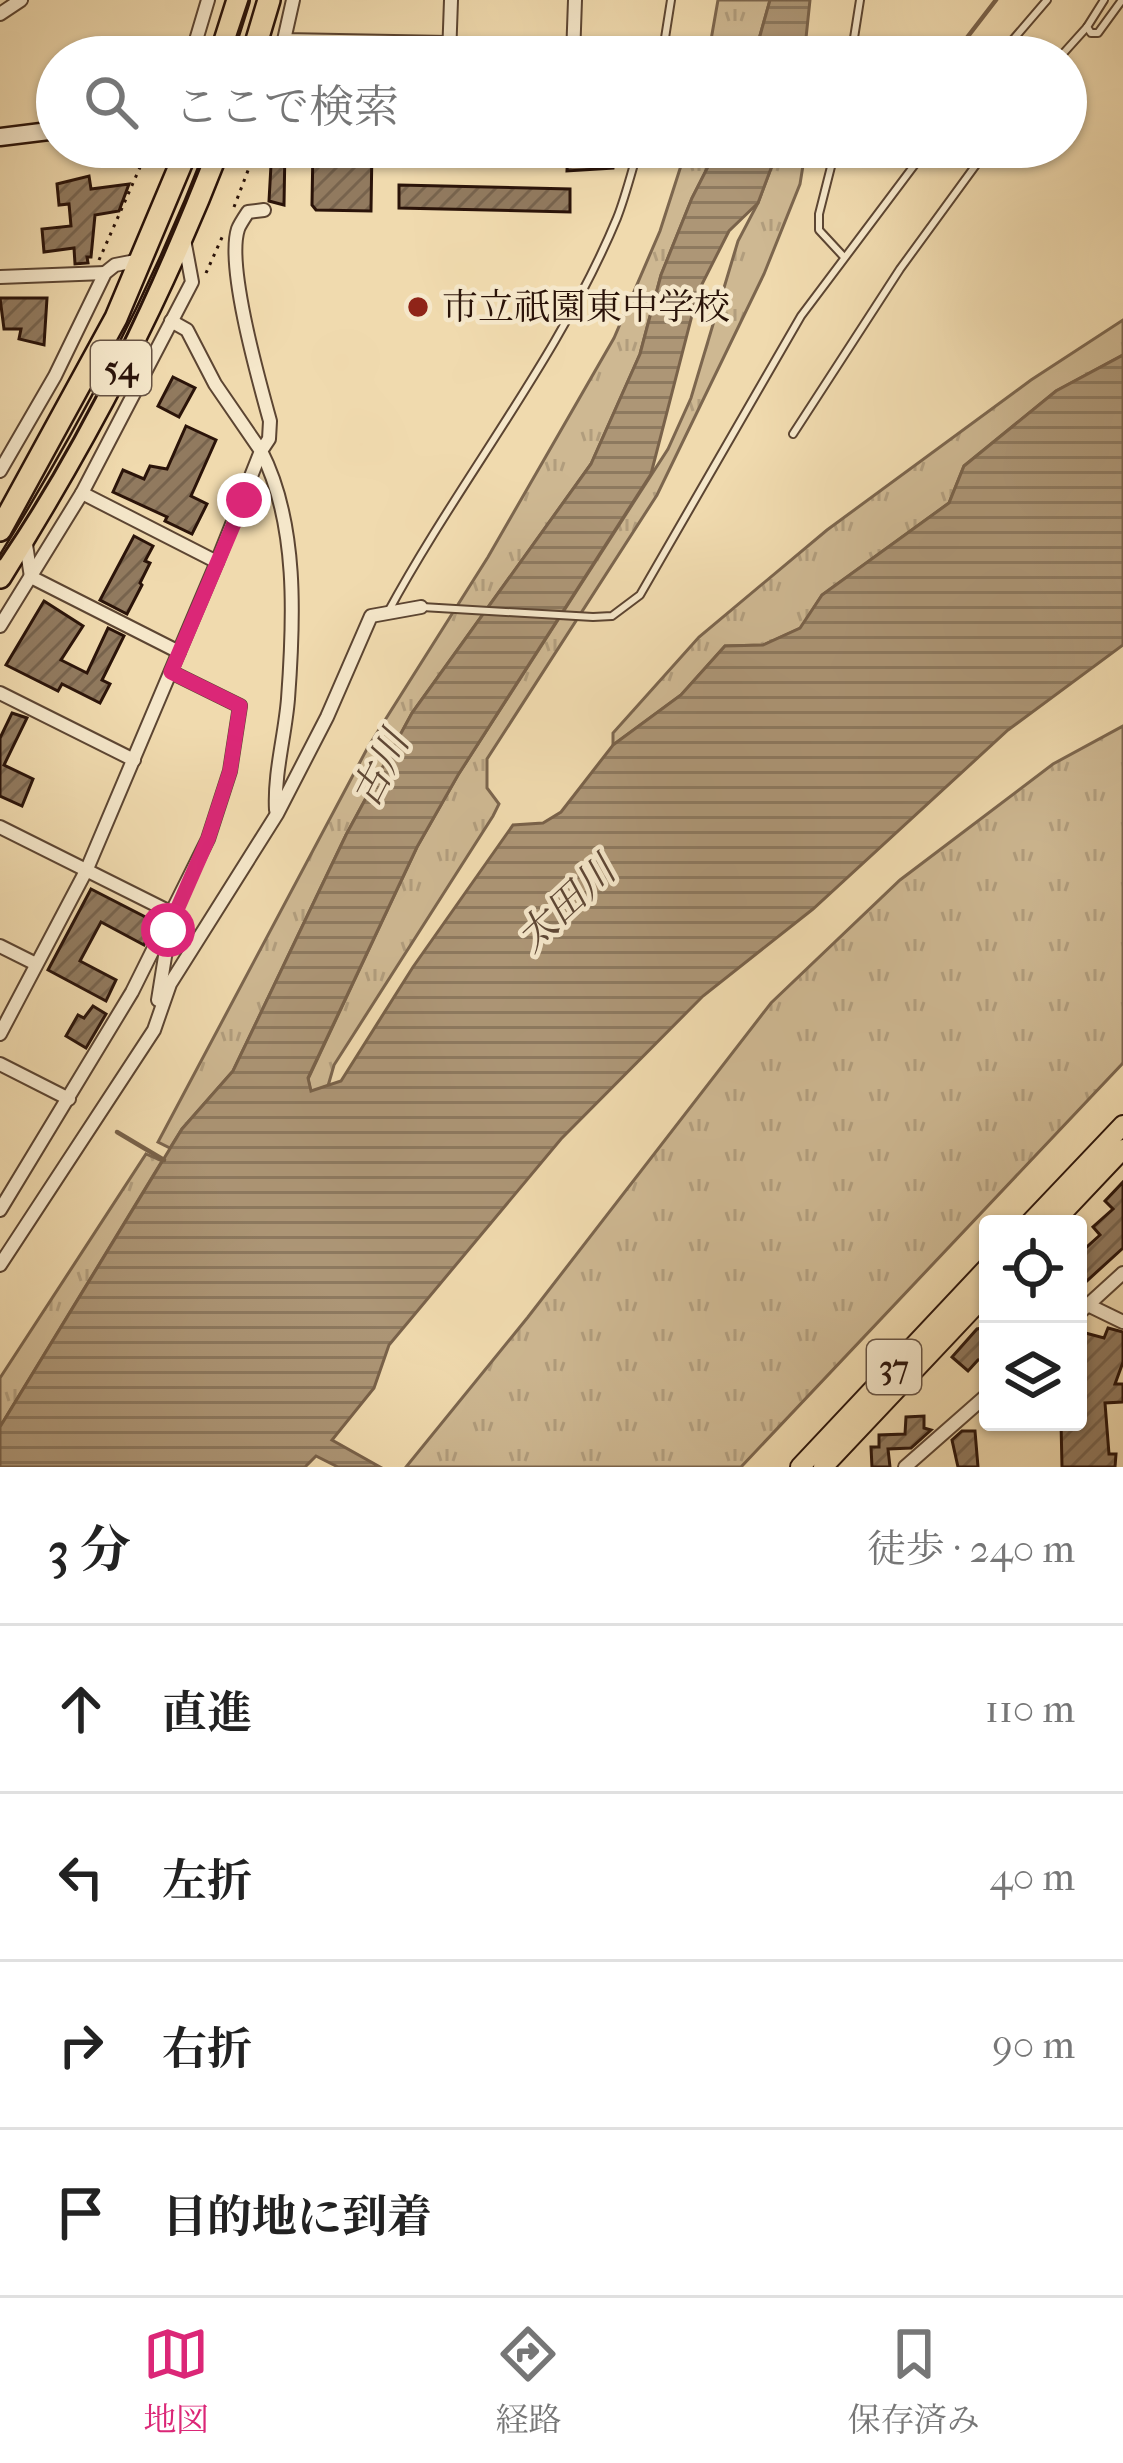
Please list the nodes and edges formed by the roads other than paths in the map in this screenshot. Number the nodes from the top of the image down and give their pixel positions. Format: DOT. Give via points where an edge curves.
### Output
graph roads {
  1 [pos="21,0"];
  2 [pos="208,0"];
  3 [pos="238,0"];
  4 [pos="269,0"];
  5 [pos="293,0"];
  6 [pos="451,0"];
  7 [pos="575,0"];
  8 [pos="671,0"];
  9 [pos="860,0"];
  10 [pos="1047,0"];
  11 [pos="1104,0"];
  12 [pos="1122,0"];
  13 [pos="0,14"];
  14 [pos="1087,27"];
  15 [pos="197,36"];
  16 [pos="227,36"];
  17 [pos="258,36"];
  18 [pos="285,36"];
  19 [pos="450,36"];
  20 [pos="574,36"];
  21 [pos="665,36"];
  22 [pos="854,36"];
  23 [pos="1016,36"];
  24 [pos="1079,36"];
  25 [pos="36,132"];
  26 [pos="0,136"];
  27 [pos="179,168"];
  28 [pos="212,168"];
  29 [pos="632,168"];
  30 [pos="831,168"];
  31 [pos="912,168"];
  32 [pos="974,168"];
  33 [pos="263,210"];
  34 [pos="184,238"];
  35 [pos="844,257"];
  36 [pos="142,259"];
  37 [pos="105,273"];
  38 [pos="0,277"];
  39 [pos="171,321"];
  40 [pos="793,434"];
  41 [pos="260,451"];
  42 [pos="0,471"];
  43 [pos="82,493"];
  44 [pos="0,530"];
  45 [pos="25,537"];
  46 [pos="218,562"];
  47 [pos="0,577"];
  48 [pos="31,577"];
  49 [pos="421,607"];
  50 [pos="387,613"];
  51 [pos="0,626"];
  52 [pos="179,652"];
  53 [pos="171,672"];
  54 [pos="0,693"];
  55 [pos="134,760"];
  56 [pos="277,814"];
  57 [pos="0,826"];
  58 [pos="87,869"];
  59 [pos="172,913"];
  60 [pos="0,946"];
  61 [pos="36,964"];
  62 [pos="154,1030"];
  63 [pos="0,1034"];
  64 [pos="0,1064"];
  65 [pos="69,1099"];
  66 [pos="1123,1125"];
  67 [pos="1123,1149"];
  68 [pos="0,1210"];
  69 [pos="1038,1215"];
  70 [pos="1061,1215"];
  71 [pos="0,1265"];
  72 [pos="1123,1273"];
  73 [pos="979,1277"];
  74 [pos="979,1302"];
  75 [pos="1087,1306"];
  76 [pos="1087,1311"];
  77 [pos="1123,1322"];
  78 [pos="979,1402"];
  79 [pos="800,1467"];
  80 [pos="823,1467"];
  81 [pos="905,1467"];
  1 -- 13 [label="street"];
  2 -- 15 [label="street"];
  3 -- 16 [label="highway"];
  4 -- 17 [label="highway"];
  5 -- 18 [label="street"];
  6 -- 19 [label="street"];
  7 -- 20 [label="street"];
  8 -- 21 [label="lane"];
  9 -- 22 [label="lane"];
  10 -- 23 [label="lane"];
  11 -- 14 [label="lane"];
  12 -- 14 [label="lane" via="1098,32"];
  14 -- 24 [label="lane"];
  25 -- 26 [label="street"];
  27 -- 36 [label="highway, 54"];
  28 -- 34 [label="highway, 54"];
  29 -- 50 [label="lane" via="566,322"];
  30 -- 35 [label="lane" via="819,230"];
  31 -- 35 [label="lane"];
  32 -- 40 [label="lane"];
  33 -- 41 [label="street" via="248,212 237,239 241,296 270,421"];
  34 -- 39 [label="street" via="192,282"];
  34 -- 45 [label="highway, 54"];
  35 -- 49 [label="lane" via="640,595 612,616"];
  36 -- 37 [label="street"];
  36 -- 44 [label="highway, 54"];
  37 -- 38 [label="street"];
  37 -- 42 [label="street"];
  39 -- 41 [label="street" via="188,331"];
  39 -- 43 [label="street"];
  41 -- 46 [label="street"];
  41 -- 56 [label="street" via="286,525 288,699"];
  43 -- 46 [label="street"];
  43 -- 48 [label="street"];
  45 -- 47 [label="highway, 54"];
  45 -- 48 [label="street"];
  46 -- 52 [label="street"];
  48 -- 51 [label="street"];
  48 -- 52 [label="street"];
  49 -- 50 [label="street"];
  50 -- 56 [label="street" via="370,616 363,628"];
  52 -- 53 [label="street"];
  53 -- 55 [label="street"];
  53 -- 59 [label="street" via="240,706 208,839"];
  54 -- 55 [label="street"];
  55 -- 58 [label="street"];
  56 -- 62 [label="street" via="170,984"];
  57 -- 58 [label="street"];
  58 -- 59 [label="street"];
  58 -- 61 [label="street"];
  59 -- 62 [label="street"];
  59 -- 65 [label="street"];
  60 -- 61 [label="street"];
  61 -- 63 [label="street"];
  62 -- 71 [label="street"];
  64 -- 65 [label="street"];
  65 -- 68 [label="street"];
  66 -- 69 [label="main road"];
  67 -- 70 [label="main road"];
  72 -- 75 [label="street"];
  73 -- 79 [label="main road, 37"];
  74 -- 80 [label="main road, 37"];
  76 -- 77 [label="street"];
  78 -- 81 [label="street"];
}
